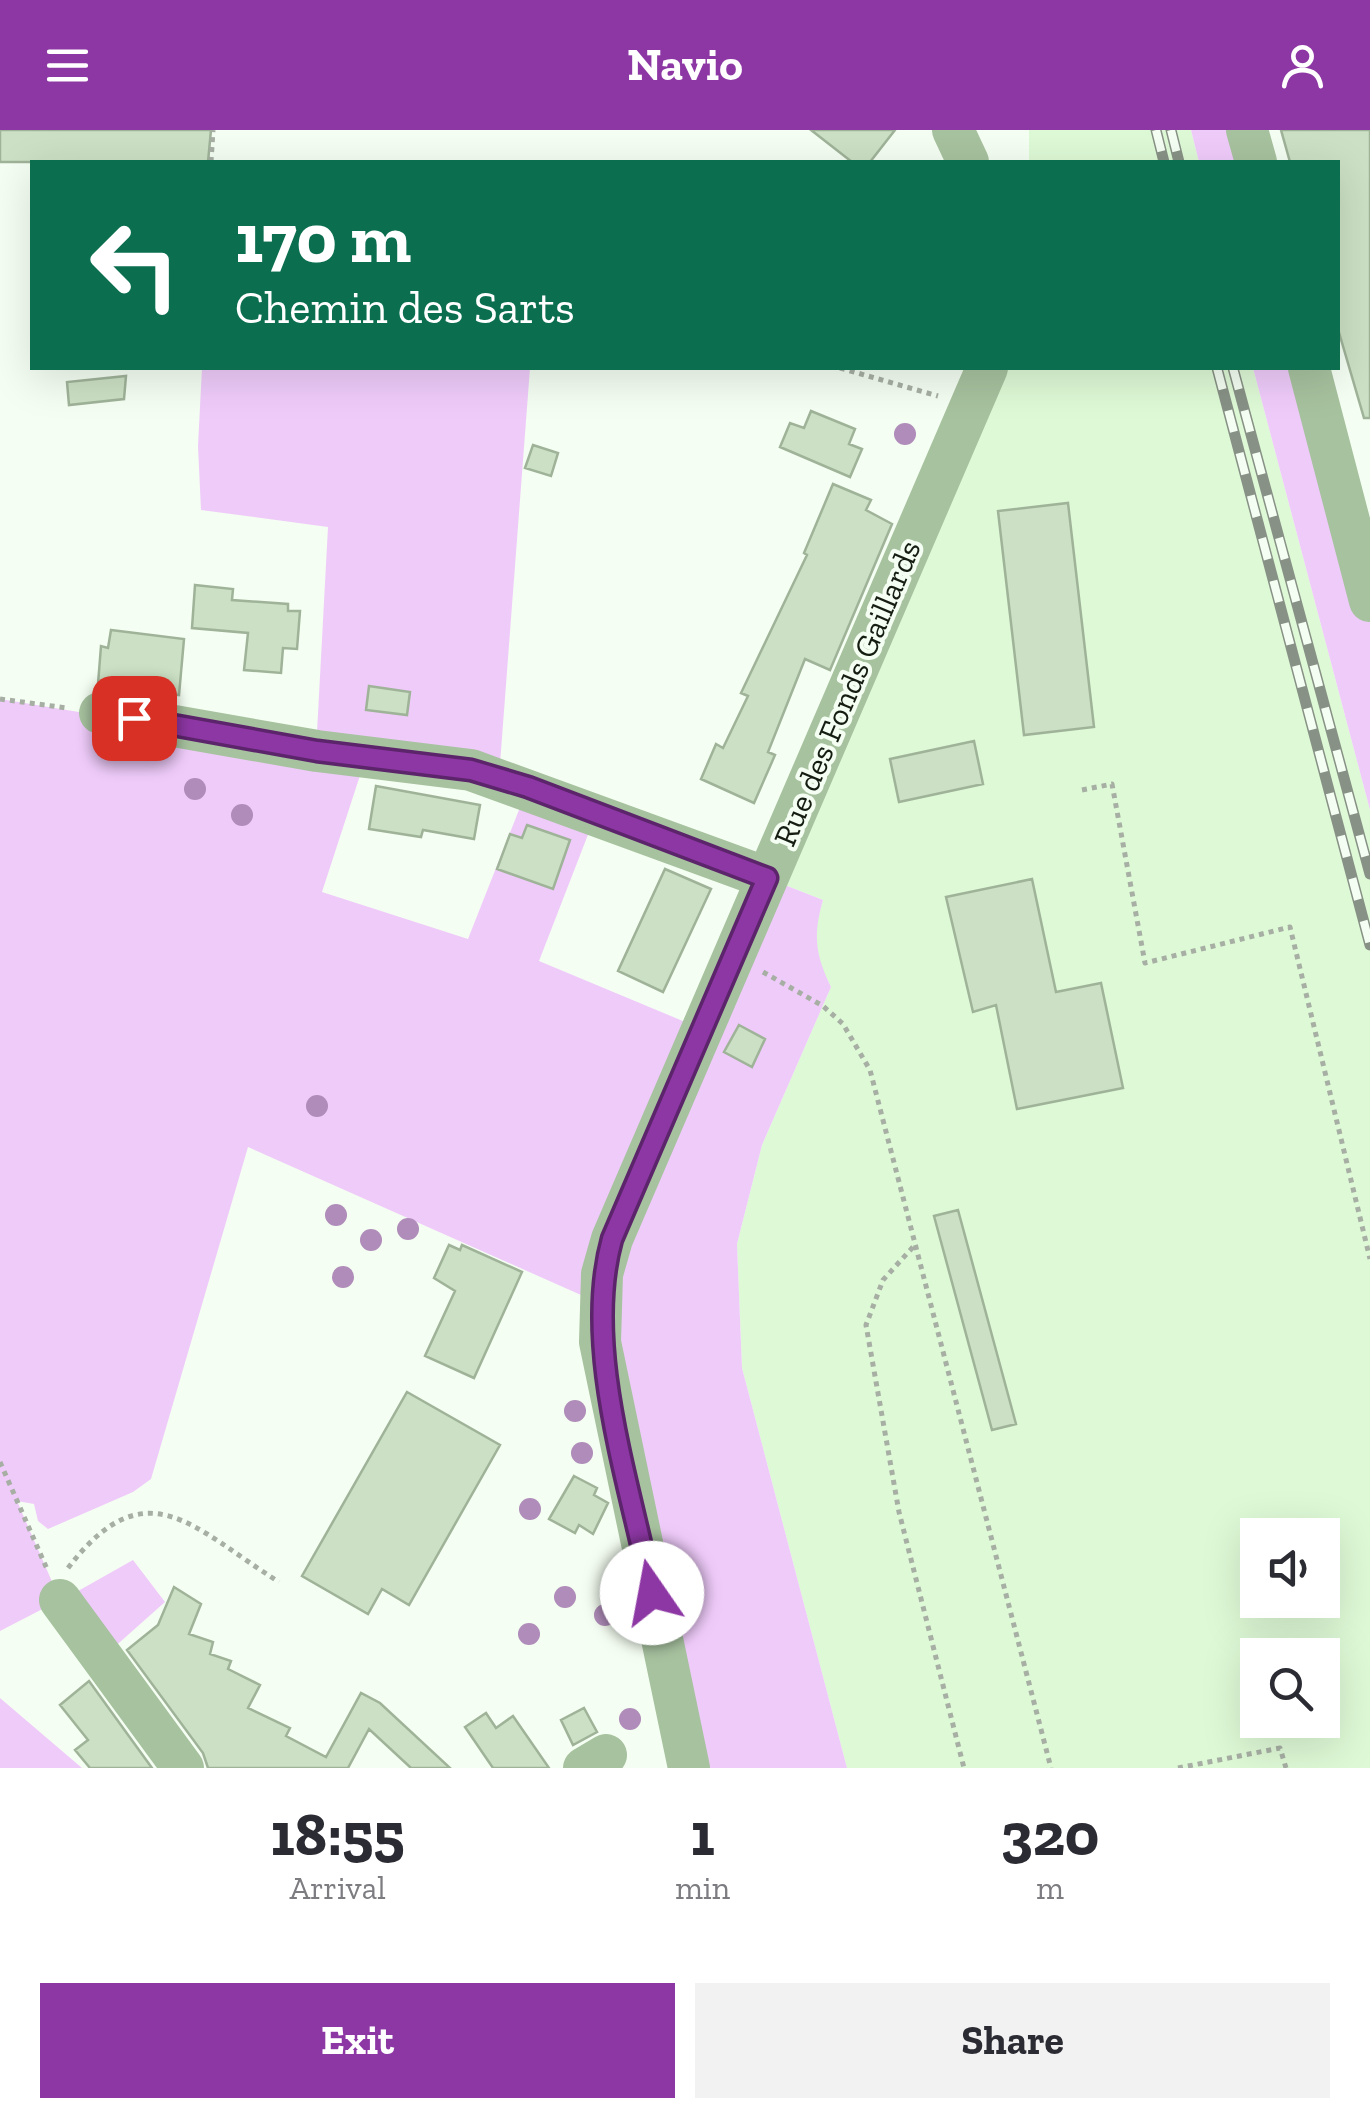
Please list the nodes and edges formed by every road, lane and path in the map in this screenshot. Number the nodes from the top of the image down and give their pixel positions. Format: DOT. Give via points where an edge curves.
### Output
graph roads {
  1 [pos="214,130"];
  2 [pos="953,130"];
  3 [pos="1248,130"];
  4 [pos="211,160"];
  5 [pos="967,160"];
  6 [pos="1256,160"];
  7 [pos="846,370"];
  8 [pos="986,370"];
  9 [pos="1310,370"];
  10 [pos="970,408"];
  11 [pos="1370,601"];
  12 [pos="0,699"];
  13 [pos="100,713"];
  14 [pos="1082,790"];
  15 [pos="767,878"];
  16 [pos="734,955"];
  17 [pos="913,1247"];
  18 [pos="1370,1258"];
  19 [pos="0,1462"];
  20 [pos="279,1582"];
  21 [pos="60,1600"];
  22 [pos="183,1768"];
  23 [pos="689,1768"];
  24 [pos="964,1768"];
  25 [pos="1050,1768"];
  26 [pos="1178,1768"];
  27 [pos="1286,1768"];
  1 -- 4 [label="path"];
  2 -- 5 [label="street"];
  3 -- 6 [label="street"];
  7 -- 10 [label="path"];
  8 -- 10 [label="street, Rue des Fonds Gaillards"];
  9 -- 11 [label="street"];
  10 -- 15 [label="street, Rue des Fonds Gaillards"];
  12 -- 13 [label="path"];
  13 -- 15 [label="street" via="471,770"];
  14 -- 18 [label="path" via="1112,784 1144,962 1290,927"];
  15 -- 16 [label="street, Rue des Fonds Gaillards"];
  16 -- 17 [label="path" via="823,1006 857,1041"];
  16 -- 23 [label="street, Rue des Fonds Gaillards" via="612,1239 599,1303 600,1342"];
  17 -- 24 [label="path" via="884,1280 866,1325 899,1512"];
  17 -- 25 [label="path"];
  19 -- 21 [label="path"];
  20 -- 21 [label="path" via="176,1518 134,1512 114,1519 86,1544 66,1570"];
  21 -- 22 [label="street"];
  26 -- 27 [label="path" via="1280,1748"];
}
